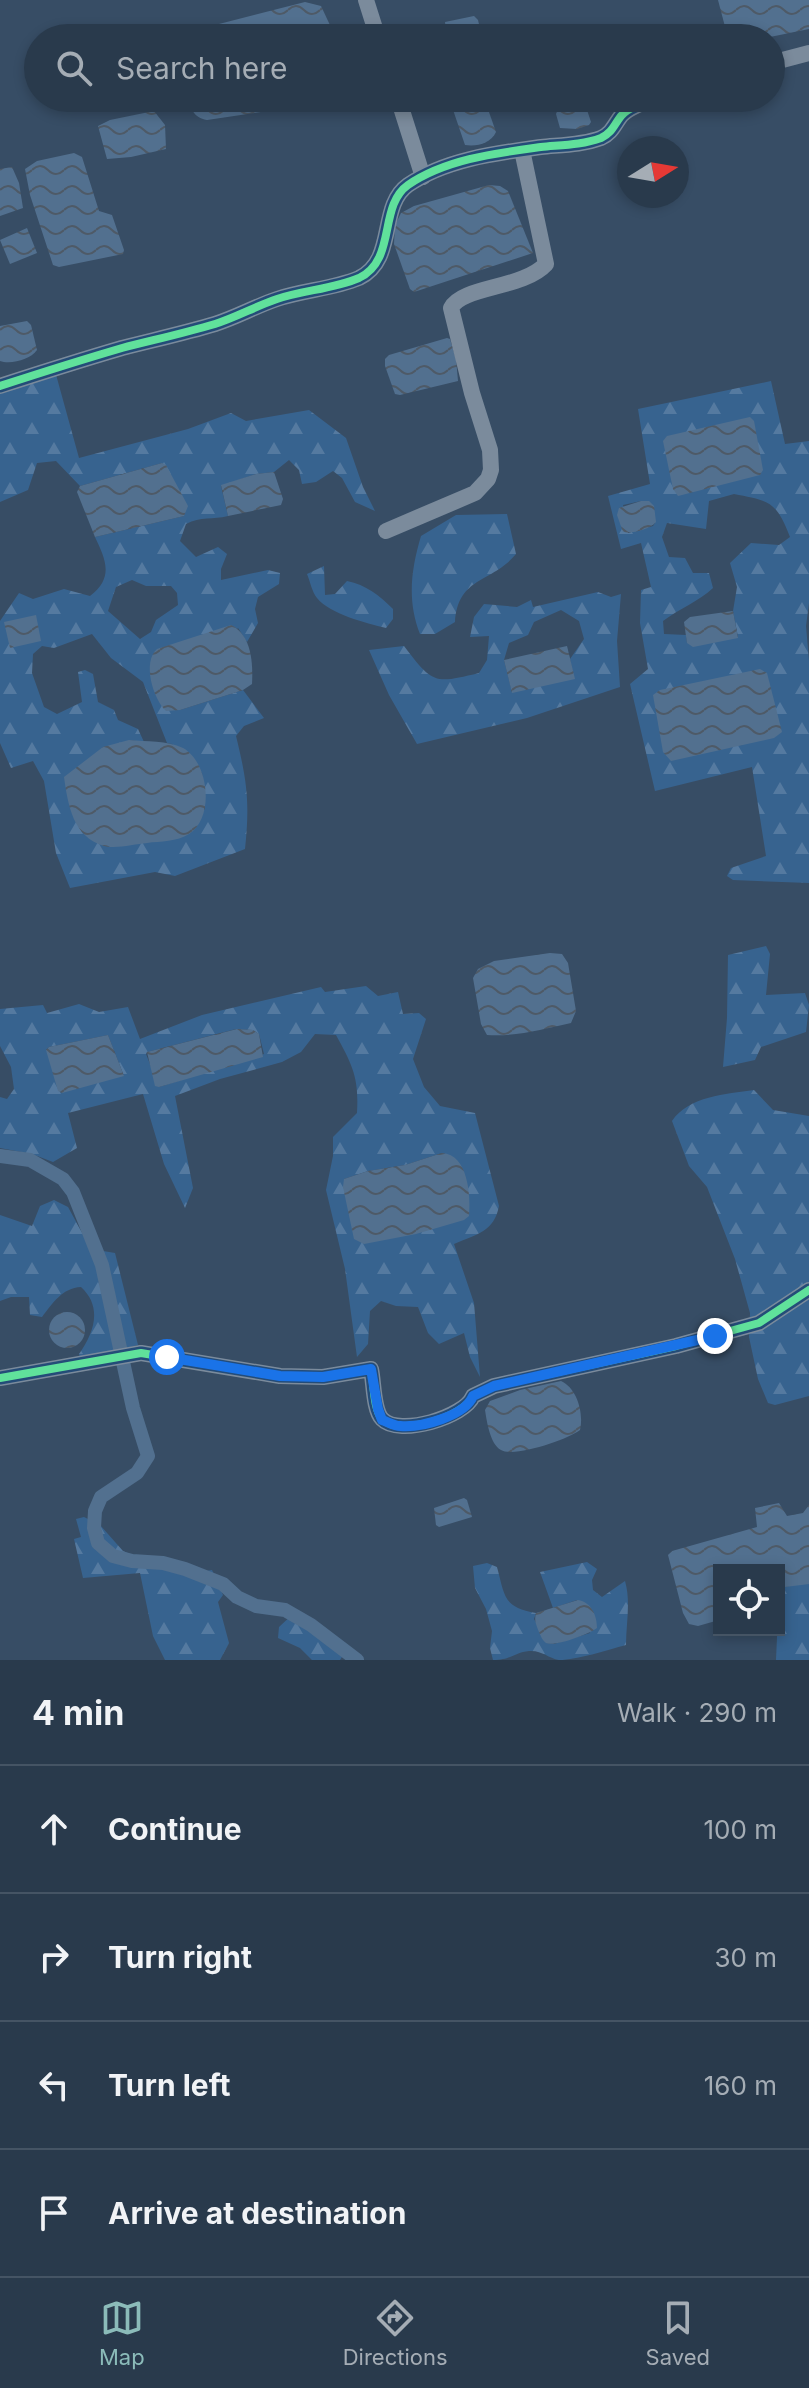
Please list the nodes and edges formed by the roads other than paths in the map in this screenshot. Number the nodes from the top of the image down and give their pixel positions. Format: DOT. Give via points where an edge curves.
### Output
graph roads {
  1 [pos="366,0"];
  2 [pos="374,24"];
  3 [pos="809,53"];
  4 [pos="785,59"];
  5 [pos="402,112"];
  6 [pos="625,112"];
  7 [pos="522,150"];
  8 [pos="423,177"];
  9 [pos="0,386"];
  10 [pos="386,531"];
  11 [pos="809,1290"];
  12 [pos="0,1378"];
  1 -- 2 [label="street"];
  3 -- 4 [label="street"];
  5 -- 8 [label="street"];
  6 -- 7 [label="street" via="603,137"];
  7 -- 8 [label="street"];
  7 -- 10 [label="street" via="546,264 533,277 458,298 451,308 490,450 488,479 464,499"];
  8 -- 9 [label="street" via="399,193 384,248 363,276"];
  11 -- 12 [label="street" via="759,1323 494,1386 473,1396 455,1415 397,1427 382,1420 371,1369 323,1377 280,1376 141,1353"];
}
